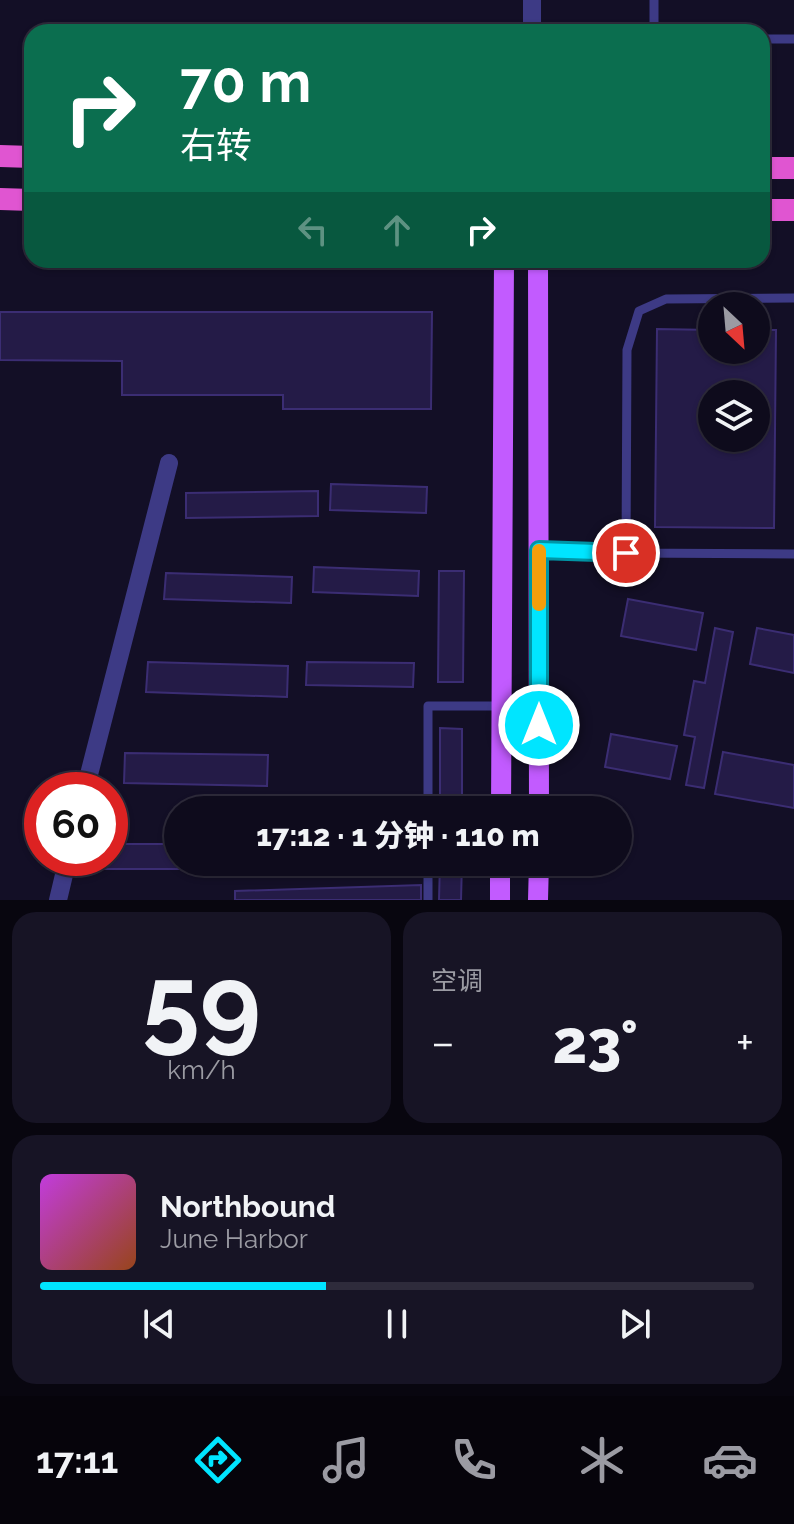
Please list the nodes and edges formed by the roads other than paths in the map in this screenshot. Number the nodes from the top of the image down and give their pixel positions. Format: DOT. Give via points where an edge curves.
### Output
graph roads {
  1 [pos="532,0"];
  2 [pos="654,0"];
  3 [pos="532,24"];
  4 [pos="654,24"];
  5 [pos="770,39"];
  6 [pos="794,39"];
  7 [pos="0,156"];
  8 [pos="24,157"];
  9 [pos="770,168"];
  10 [pos="794,168"];
  11 [pos="0,199"];
  12 [pos="24,200"];
  13 [pos="770,210"];
  14 [pos="794,210"];
  15 [pos="504,268"];
  16 [pos="538,268"];
  17 [pos="794,298"];
  18 [pos="169,463"];
  19 [pos="539,550"];
  20 [pos="626,553"];
  21 [pos="794,554"];
  22 [pos="539,669"];
  23 [pos="502,670"];
  24 [pos="501,706"];
  25 [pos="90,772"];
  26 [pos="428,796"];
  27 [pos="501,796"];
  28 [pos="539,796"];
  29 [pos="64,876"];
  30 [pos="428,876"];
  31 [pos="500,876"];
  32 [pos="539,876"];
  33 [pos="58,900"];
  34 [pos="428,900"];
  35 [pos="500,900"];
  36 [pos="538,900"];
  1 -- 3 [label="street"];
  2 -- 4 [label="lane"];
  5 -- 6 [label="lane"];
  7 -- 8 [label="highway"];
  9 -- 10 [label="highway"];
  11 -- 12 [label="highway"];
  13 -- 14 [label="highway"];
  15 -- 23 [label="main road"];
  16 -- 19 [label="main road"];
  17 -- 20 [label="lane" via="666,299 639,311 627,350"];
  18 -- 25 [label="street"];
  19 -- 20 [label="lane"];
  19 -- 22 [label="main road"];
  20 -- 21 [label="lane"];
  22 -- 23 [label="main road"];
  22 -- 28 [label="main road"];
  23 -- 24 [label="main road"];
  24 -- 26 [label="lane" via="428,706"];
  24 -- 27 [label="main road"];
  29 -- 33 [label="street"];
  30 -- 34 [label="lane"];
  31 -- 35 [label="main road"];
  32 -- 36 [label="main road"];
}
